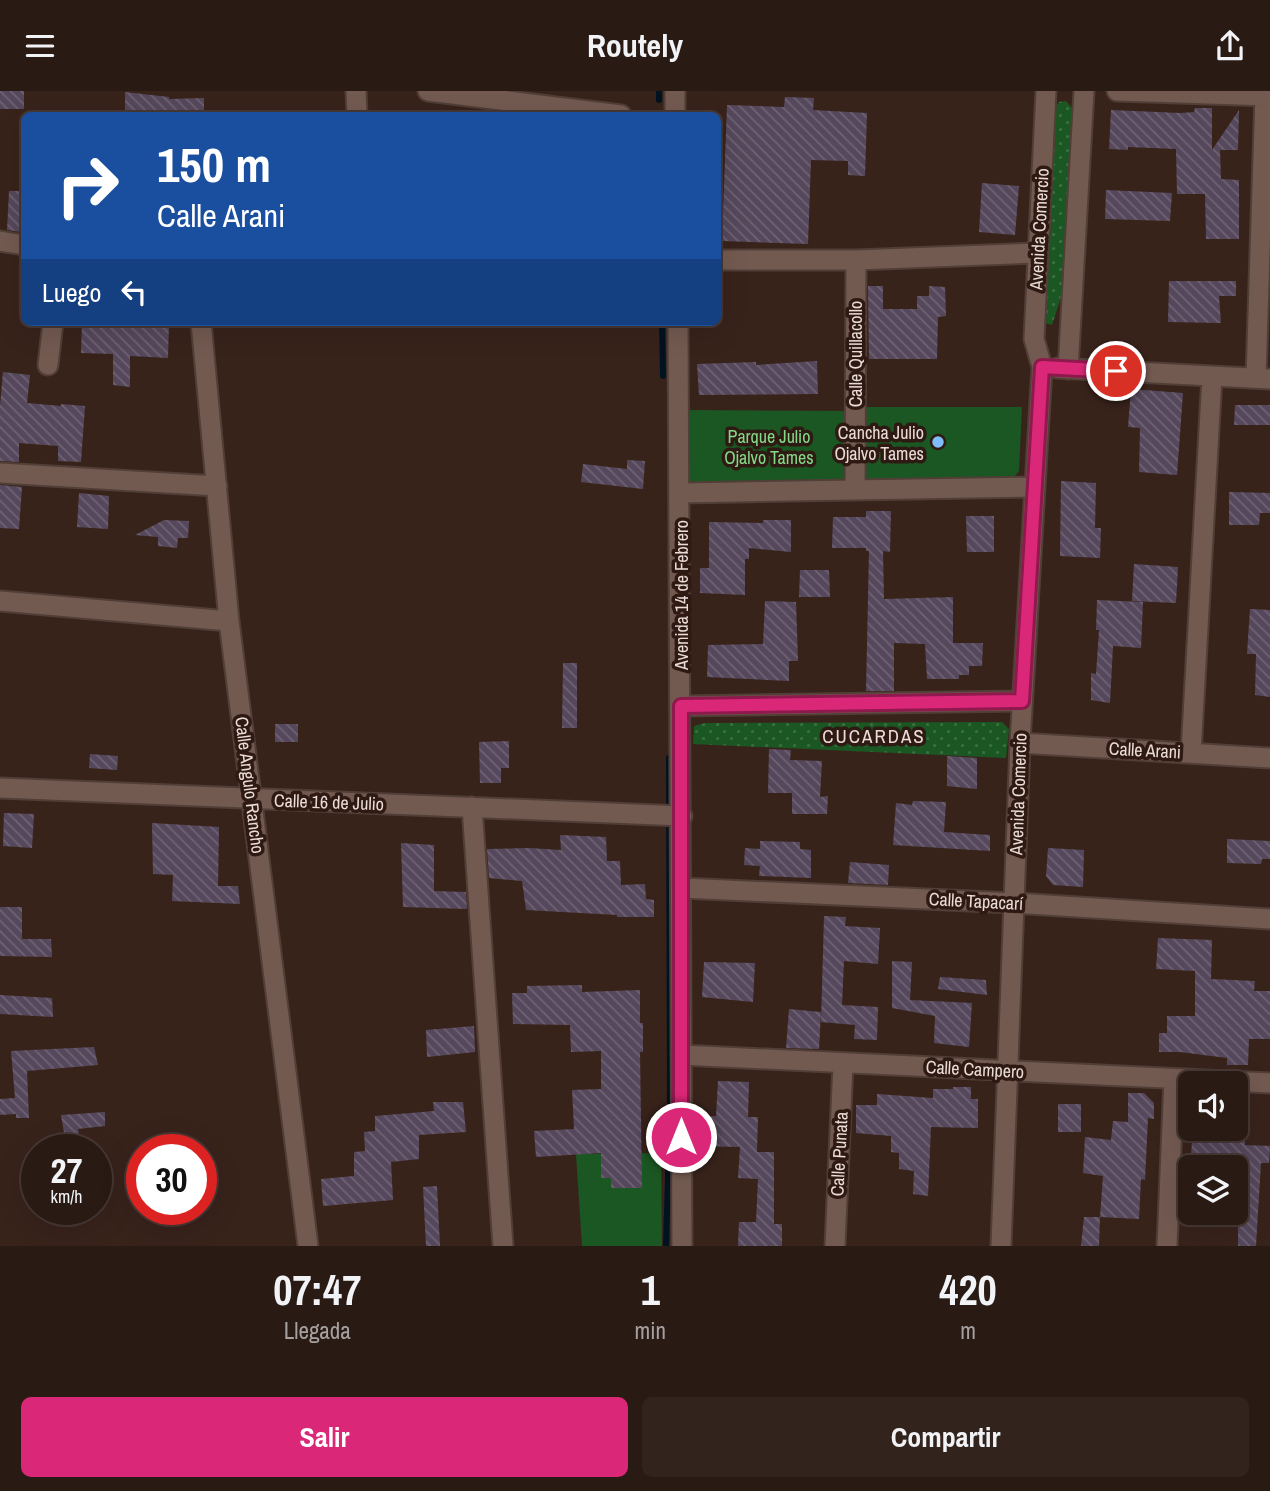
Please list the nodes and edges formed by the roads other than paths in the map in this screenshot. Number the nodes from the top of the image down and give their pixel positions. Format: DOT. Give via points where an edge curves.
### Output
graph roads {
  1 [pos="356,91"];
  2 [pos="428,91"];
  3 [pos="675,91"];
  4 [pos="1046,91"];
  5 [pos="1084,91"];
  6 [pos="1117,91"];
  7 [pos="1267,95"];
  8 [pos="357,112"];
  9 [pos="597,112"];
  10 [pos="675,112"];
  11 [pos="0,241"];
  12 [pos="21,244"];
  13 [pos="1038,253"];
  14 [pos="721,260"];
  15 [pos="856,260"];
  16 [pos="53,326"];
  17 [pos="201,326"];
  18 [pos="678,326"];
  19 [pos="48,365"];
  20 [pos="1042,367"];
  21 [pos="1068,369"];
  22 [pos="1212,376"];
  23 [pos="1263,379"];
  24 [pos="0,473"];
  25 [pos="217,486"];
  26 [pos="1035,487"];
  27 [pos="855,490"];
  28 [pos="680,493"];
  29 [pos="0,601"];
  30 [pos="229,621"];
  31 [pos="1022,701"];
  32 [pos="681,706"];
  33 [pos="1020,743"];
  34 [pos="1191,753"];
  35 [pos="1270,758"];
  36 [pos="0,788"];
  37 [pos="251,799"];
  38 [pos="472,807"];
  39 [pos="672,815"];
  40 [pos="682,888"];
  41 [pos="1014,903"];
  42 [pos="1270,919"];
  43 [pos="681,1055"];
  44 [pos="843,1063"];
  45 [pos="1008,1071"];
  46 [pos="1174,1079"];
  47 [pos="1270,1083"];
  48 [pos="308,1246"];
  49 [pos="503,1246"];
  50 [pos="682,1246"];
  51 [pos="835,1246"];
  52 [pos="1001,1246"];
  53 [pos="1167,1246"];
  1 -- 8 [label="street"];
  2 -- 9 [label="street"];
  3 -- 10 [label="street"];
  4 -- 13 [label="street, Avenida Comercio"];
  5 -- 21 [label="street, Avenida Comercio"];
  6 -- 7 [label="street"];
  7 -- 23 [label="street"];
  11 -- 12 [label="street"];
  13 -- 15 [label="street"];
  13 -- 20 [label="street, Avenida Comercio" via="1034,339"];
  14 -- 15 [label="street"];
  15 -- 27 [label="street, Calle Quillacollo"];
  16 -- 19 [label="street"];
  17 -- 25 [label="street, Calle Angulo Rancho"];
  18 -- 28 [label="street, Avenida 14 de Febrero"];
  20 -- 21 [label="street"];
  20 -- 26 [label="street, Avenida Comercio"];
  21 -- 22 [label="street"];
  22 -- 23 [label="street"];
  22 -- 34 [label="street"];
  24 -- 25 [label="street"];
  25 -- 30 [label="street, Calle Angulo Rancho"];
  26 -- 27 [label="street"];
  26 -- 31 [label="street, Avenida Comercio"];
  27 -- 28 [label="street"];
  28 -- 32 [label="street, Avenida 14 de Febrero"];
  29 -- 30 [label="street"];
  30 -- 37 [label="street, Calle Angulo Rancho"];
  31 -- 32 [label="street"];
  31 -- 33 [label="street, Avenida Comercio"];
  32 -- 39 [label="street, Avenida 14 de Febrero"];
  33 -- 34 [label="street, Calle Arani"];
  33 -- 41 [label="street, Avenida Comercio"];
  34 -- 35 [label="street, Calle Arani"];
  36 -- 37 [label="street, Calle 16 de Julio"];
  37 -- 38 [label="street, Calle 16 de Julio"];
  37 -- 48 [label="street, Calle Angulo Rancho"];
  38 -- 39 [label="street, Calle 16 de Julio"];
  38 -- 49 [label="street"];
  39 -- 40 [label="street, Avenida 14 de Febrero"];
  40 -- 41 [label="street, Calle Tapacarí"];
  40 -- 43 [label="street, Avenida 14 de Febrero"];
  41 -- 42 [label="street, Calle Tapacarí"];
  41 -- 45 [label="street, Avenida Comercio"];
  43 -- 44 [label="street, Calle Campero"];
  43 -- 50 [label="street, Avenida 14 de Febrero"];
  44 -- 45 [label="street, Calle Campero"];
  44 -- 51 [label="street, Calle Punata"];
  45 -- 46 [label="street, Calle Campero"];
  45 -- 52 [label="street, Avenida Comercio"];
  46 -- 47 [label="street, Calle Campero"];
  46 -- 53 [label="street"];
}
